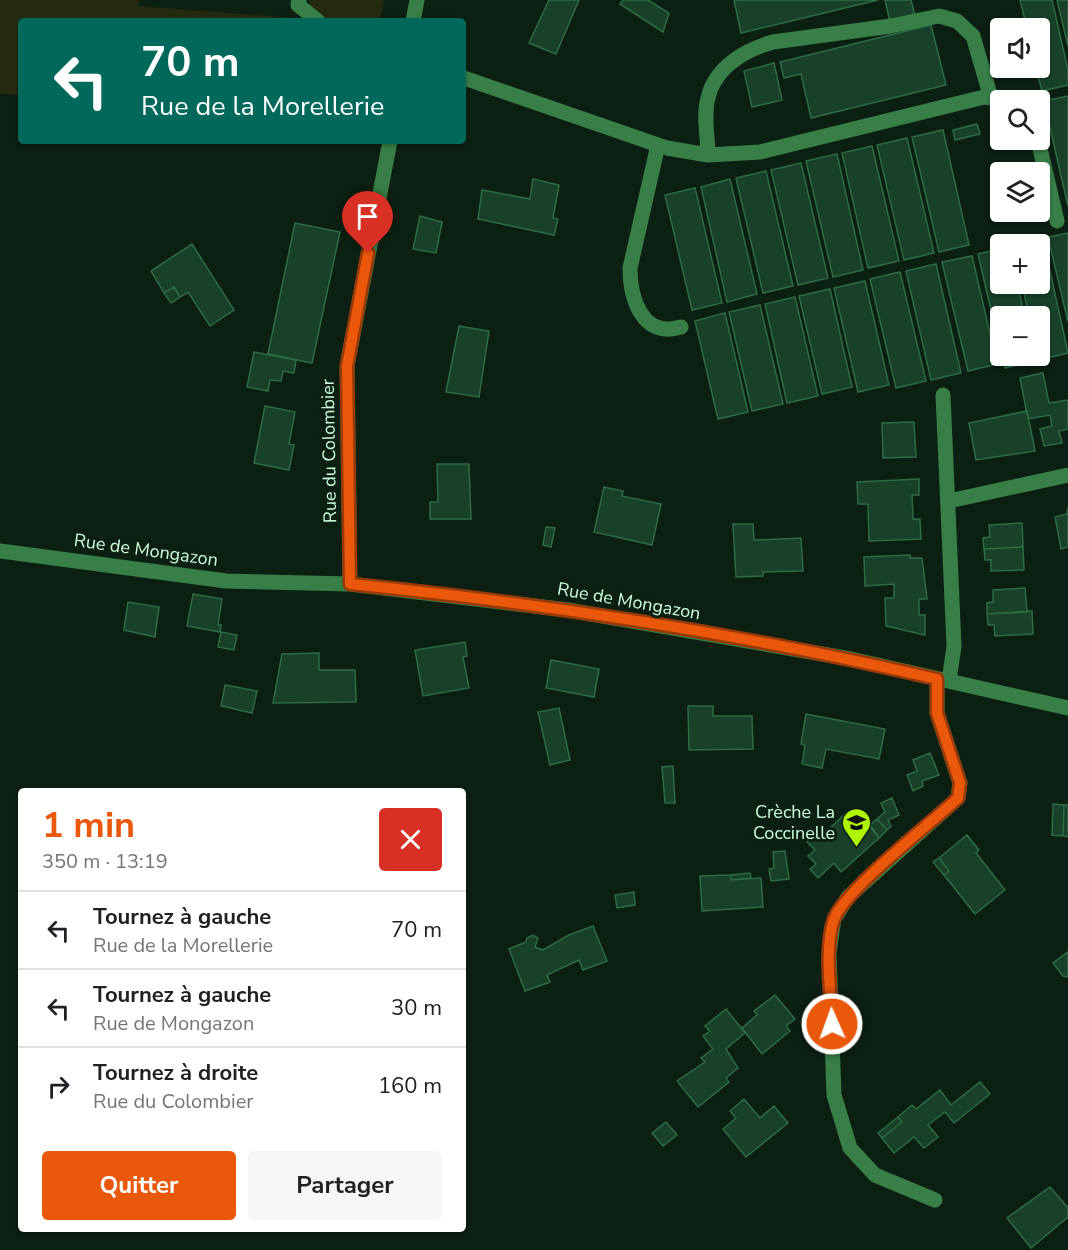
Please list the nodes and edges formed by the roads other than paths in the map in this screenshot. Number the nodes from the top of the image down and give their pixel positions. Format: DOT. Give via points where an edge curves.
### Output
graph roads {
  1 [pos="299,0"];
  2 [pos="417,0"];
  3 [pos="314,18"];
  4 [pos="414,18"];
  5 [pos="466,79"];
  6 [pos="990,95"];
  7 [pos="990,98"];
  8 [pos="389,144"];
  9 [pos="658,145"];
  10 [pos="1040,150"];
  11 [pos="708,155"];
  12 [pos="1057,221"];
  13 [pos="681,327"];
  14 [pos="943,395"];
  15 [pos="1068,475"];
  16 [pos="949,501"];
  17 [pos="0,551"];
  18 [pos="350,584"];
  19 [pos="943,680"];
  20 [pos="1068,708"];
  21 [pos="935,1200"];
  1 -- 3 [label="street" via="298,5"];
  2 -- 4 [label="street"];
  5 -- 9 [label="street"];
  6 -- 11 [label="street" via="973,36 949,17 773,42 738,57 713,85 707,99"];
  7 -- 11 [label="street" via="760,152"];
  8 -- 18 [label="street, Rue du Colombier" via="347,366"];
  9 -- 11 [label="street"];
  9 -- 13 [label="street" via="630,282 639,310 649,324 665,330"];
  10 -- 12 [label="street"];
  14 -- 16 [label="street"];
  15 -- 16 [label="street"];
  16 -- 19 [label="street" via="954,646"];
  17 -- 18 [label="street, Rue de Mongazon" via="226,581"];
  18 -- 19 [label="street, Rue de Mongazon" via="568,610 851,659"];
  19 -- 20 [label="street, Rue de Mongazon"];
  19 -- 21 [label="street" via="937,713 960,783 958,798 848,897 834,919 829,953 834,1095 850,1148 875,1175"];
}
